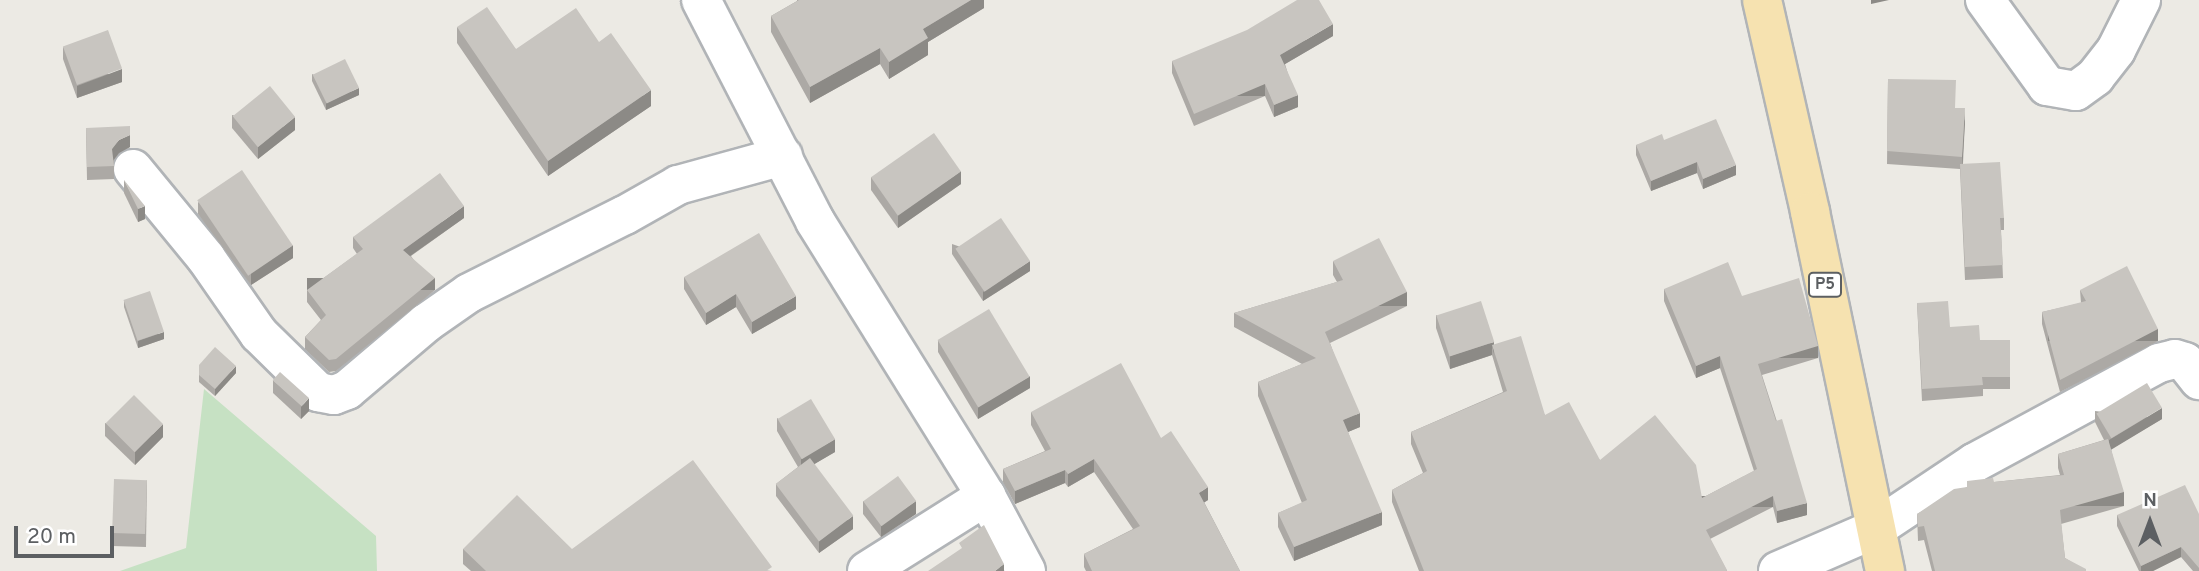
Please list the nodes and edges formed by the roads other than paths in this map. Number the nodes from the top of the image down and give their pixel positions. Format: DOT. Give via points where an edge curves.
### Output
graph roads {
  1 [pos="701,0"];
  2 [pos="1762,0"];
  3 [pos="1985,0"];
  4 [pos="2141,0"];
  5 [pos="783,156"];
  6 [pos="133,169"];
  7 [pos="2199,380"];
  8 [pos="986,496"];
  9 [pos="1875,529"];
  10 [pos="867,571"];
  11 [pos="1026,571"];
  12 [pos="1778,571"];
  13 [pos="1885,571"];
  1 -- 5 [label="street"];
  2 -- 9 [label="main road, P5" via="1811,212"];
  3 -- 4 [label="street" via="2047,86 2076,91 2095,77 2116,50"];
  5 -- 6 [label="street" via="678,185 469,293 347,390 334,395 318,392 268,344"];
  5 -- 8 [label="street" via="815,221"];
  7 -- 9 [label="street" via="2185,362 2159,363 1974,463"];
  8 -- 10 [label="street"];
  8 -- 11 [label="street"];
  9 -- 12 [label="street"];
  9 -- 13 [label="main road, P5"];
}
